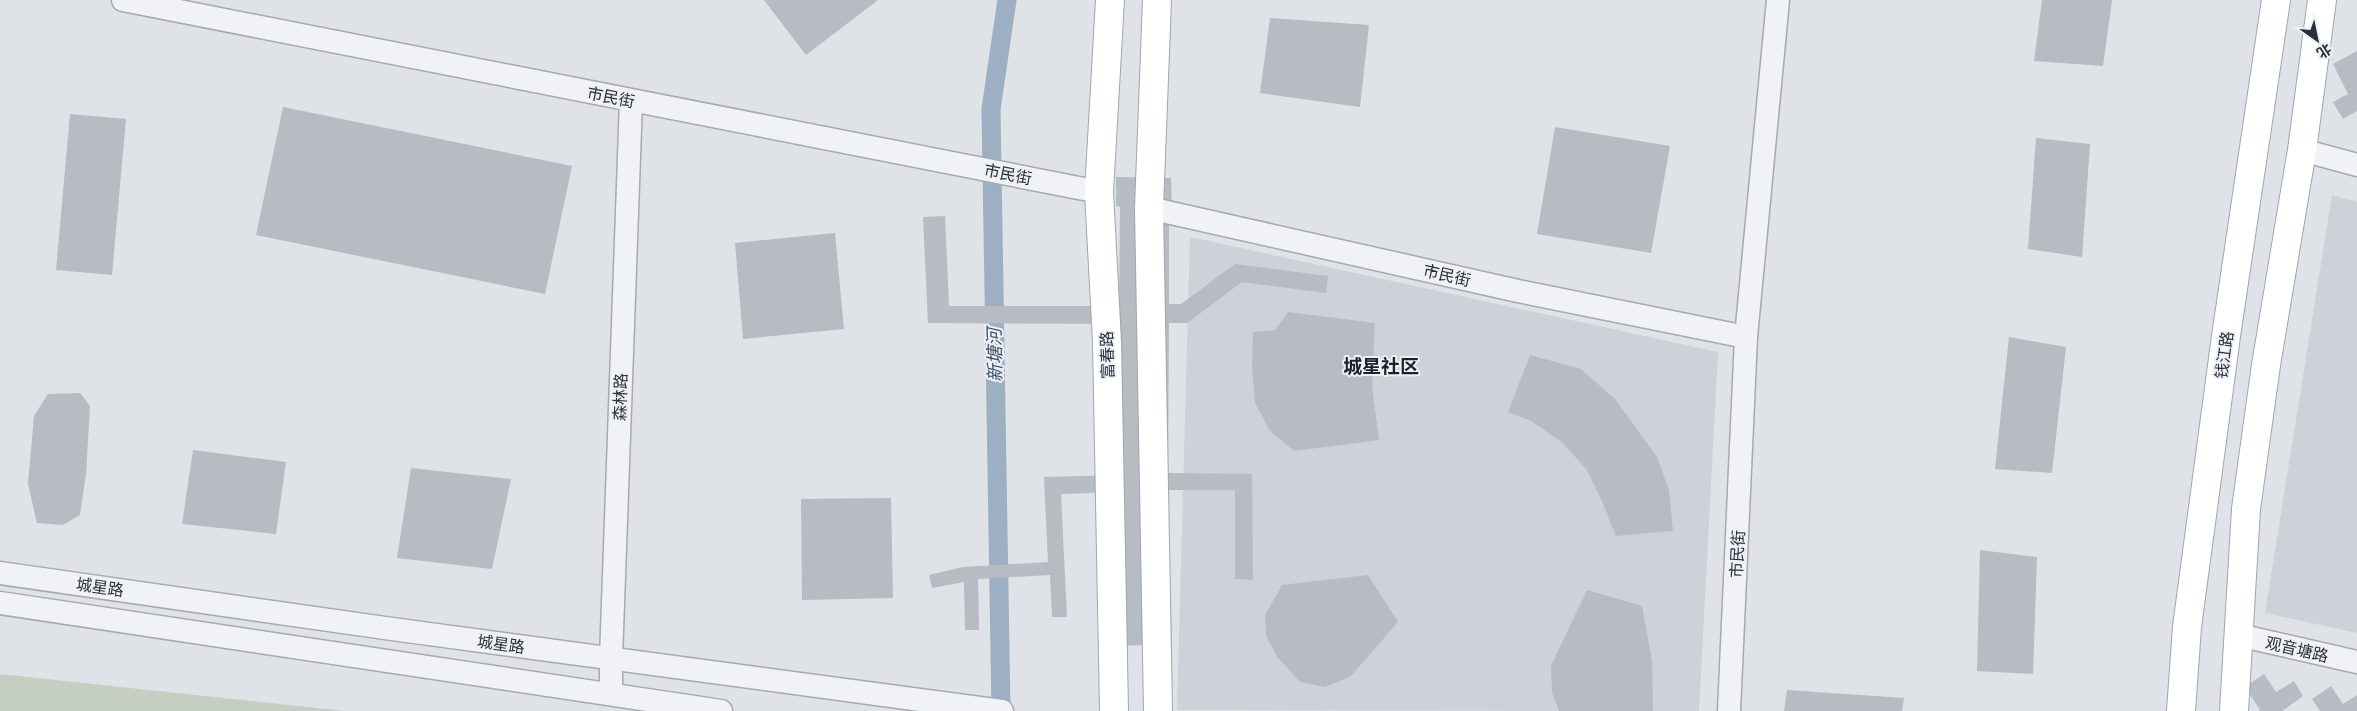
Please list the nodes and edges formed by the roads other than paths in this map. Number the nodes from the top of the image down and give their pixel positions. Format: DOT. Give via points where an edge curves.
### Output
graph roads {
  1 [pos="123,0"];
  2 [pos="1110,0"];
  3 [pos="1157,0"];
  4 [pos="1778,0"];
  5 [pos="2276,0"];
  6 [pos="2322,0"];
  7 [pos="630,101"];
  8 [pos="2302,150"];
  9 [pos="2357,165"];
  10 [pos="1099,192"];
  11 [pos="1150,208"];
  12 [pos="1746,337"];
  13 [pos="0,573"];
  14 [pos="0,603"];
  15 [pos="2238,635"];
  16 [pos="611,659"];
  17 [pos="2357,662"];
  18 [pos="612,693"];
  19 [pos="722,711"];
  20 [pos="1002,711"];
  21 [pos="1114,711"];
  22 [pos="1158,711"];
  23 [pos="1729,711"];
  24 [pos="2181,711"];
  25 [pos="2234,711"];
  1 -- 7 [label="street, 市民街"];
  2 -- 10 [label="main road, 富春路"];
  3 -- 11 [label="main road"];
  4 -- 12 [label="street, 市民街"];
  5 -- 24 [label="main road, 钱江路" via="2188,617"];
  6 -- 8 [label="main road"];
  7 -- 10 [label="street, 市民街"];
  7 -- 16 [label="street, 森林路"];
  8 -- 9 [label="street"];
  8 -- 15 [label="main road" via="2246,509"];
  10 -- 21 [label="main road, 富春路" via="1107,342"];
  11 -- 12 [label="street, 市民街" via="1518,291"];
  11 -- 22 [label="main road"];
  12 -- 23 [label="street, 市民街"];
  13 -- 16 [label="street, 城星路"];
  14 -- 18 [label="street, 城星路"];
  15 -- 17 [label="street, 观音塘路"];
  15 -- 25 [label="main road"];
  16 -- 18 [label="street, 森林路"];
  16 -- 20 [label="street, 城星路"];
  18 -- 19 [label="street, 城星路"];
}
